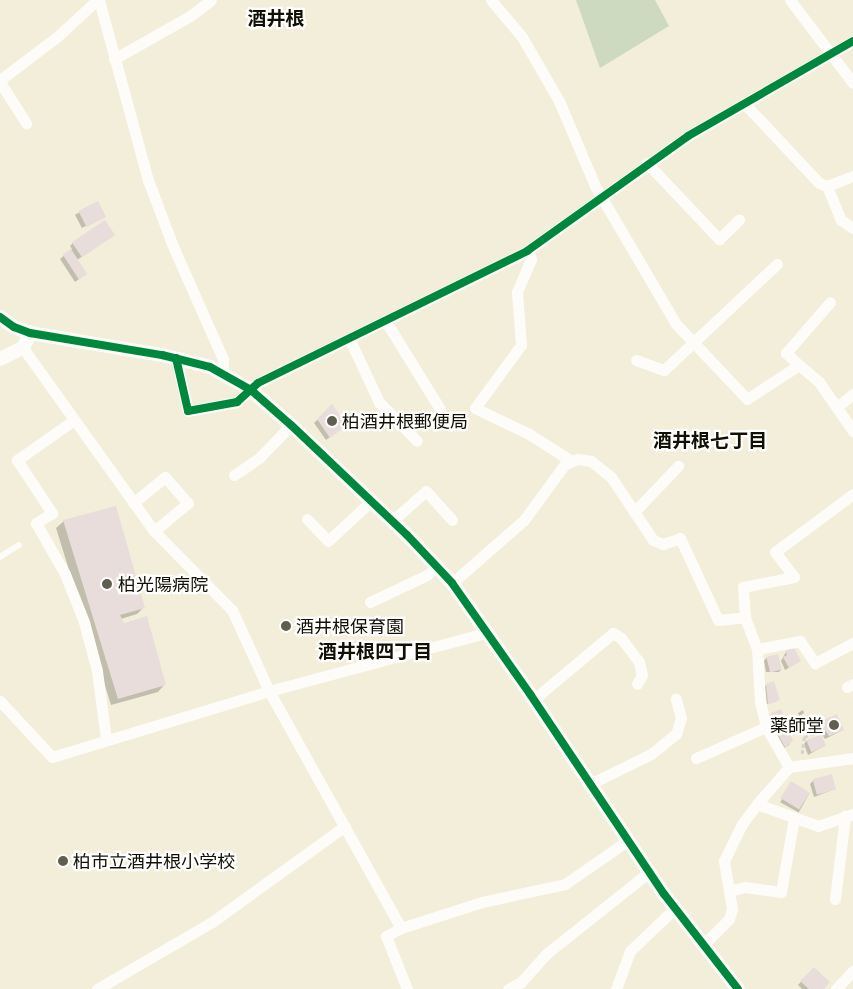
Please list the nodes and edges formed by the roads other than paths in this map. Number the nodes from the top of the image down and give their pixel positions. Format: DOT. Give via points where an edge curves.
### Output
graph roads {
  1 [pos="98,0"];
  2 [pos="211,0"];
  3 [pos="491,0"];
  4 [pos="790,0"];
  5 [pos="853,41"];
  6 [pos="830,55"];
  7 [pos="114,59"];
  8 [pos="0,81"];
  9 [pos="853,84"];
  10 [pos="744,103"];
  11 [pos="26,123"];
  12 [pos="646,163"];
  13 [pos="853,176"];
  14 [pos="827,186"];
  15 [pos="602,196"];
  16 [pos="739,220"];
  17 [pos="853,228"];
  18 [pos="527,251"];
  19 [pos="777,264"];
  20 [pos="830,302"];
  21 [pos="0,317"];
  22 [pos="385,320"];
  23 [pos="30,333"];
  24 [pos="349,338"];
  25 [pos="694,343"];
  26 [pos="23,348"];
  27 [pos="176,358"];
  28 [pos="0,359"];
  29 [pos="636,360"];
  30 [pos="799,365"];
  31 [pos="222,372"];
  32 [pos="251,390"];
  33 [pos="853,394"];
  34 [pos="837,407"];
  35 [pos="440,409"];
  36 [pos="74,420"];
  37 [pos="292,425"];
  38 [pos="853,431"];
  39 [pos="418,441"];
  40 [pos="570,460"];
  41 [pos="678,466"];
  42 [pos="234,475"];
  43 [pos="853,494"];
  44 [pos="371,501"];
  45 [pos="133,503"];
  46 [pos="634,512"];
  47 [pos="307,519"];
  48 [pos="452,520"];
  49 [pos="392,521"];
  50 [pos="154,531"];
  51 [pos="19,545"];
  52 [pos="0,557"];
  53 [pos="436,567"];
  54 [pos="452,583"];
  55 [pos="370,602"];
  56 [pos="745,617"];
  57 [pos="486,633"];
  58 [pos="853,643"];
  59 [pos="756,649"];
  60 [pos="637,684"];
  61 [pos="269,691"];
  62 [pos="534,699"];
  63 [pos="676,699"];
  64 [pos="0,701"];
  65 [pos="766,727"];
  66 [pos="106,739"];
  67 [pos="696,758"];
  68 [pos="853,758"];
  69 [pos="789,767"];
  70 [pos="590,784"];
  71 [pos="757,804"];
  72 [pos="849,815"];
  73 [pos="794,818"];
  74 [pos="345,826"];
  75 [pos="627,841"];
  76 [pos="649,872"];
  77 [pos="729,891"];
  78 [pos="835,899"];
  79 [pos="675,908"];
  80 [pos="401,928"];
  81 [pos="704,944"];
  82 [pos="853,971"];
  83 [pos="97,989"];
  84 [pos="407,989"];
  85 [pos="508,989"];
  86 [pos="616,989"];
  87 [pos="738,989"];
  88 [pos="836,989"];
  1 -- 7 [label="street"];
  1 -- 8 [label="street"];
  2 -- 7 [label="street" via="190,16"];
  3 -- 15 [label="street" via="522,38 559,101"];
  4 -- 6 [label="street"];
  5 -- 6 [label="street"];
  6 -- 9 [label="street"];
  6 -- 10 [label="street"];
  7 -- 31 [label="street" via="148,180 172,244 223,359"];
  8 -- 11 [label="street"];
  10 -- 12 [label="street"];
  10 -- 14 [label="street" via="812,176"];
  12 -- 15 [label="street"];
  12 -- 16 [label="street" via="719,239"];
  13 -- 14 [label="street"];
  14 -- 17 [label="street" via="842,220"];
  15 -- 18 [label="street"];
  15 -- 25 [label="street" via="676,324"];
  18 -- 22 [label="street"];
  18 -- 40 [label="street" via="531,259 517,292 521,345 475,408 528,434"];
  19 -- 25 [label="street"];
  20 -- 30 [label="street" via="786,353"];
  21 -- 23 [label="street"];
  22 -- 24 [label="street"];
  22 -- 35 [label="street"];
  23 -- 26 [label="street"];
  23 -- 27 [label="street"];
  24 -- 32 [label="street" via="258,383"];
  24 -- 39 [label="street" via="379,402"];
  25 -- 29 [label="street" via="664,370"];
  25 -- 30 [label="street" via="747,398"];
  26 -- 28 [label="street"];
  26 -- 36 [label="street"];
  27 -- 31 [label="street"];
  27 -- 32 [label="street" via="188,410 237,402"];
  30 -- 34 [label="street" via="819,382"];
  31 -- 32 [label="street"];
  32 -- 37 [label="street"];
  33 -- 34 [label="street"];
  34 -- 38 [label="street"];
  36 -- 45 [label="street"];
  36 -- 66 [label="street" via="17,460 52,513 36,523 65,574 84,622 97,671"];
  37 -- 42 [label="street" via="259,458"];
  37 -- 44 [label="street"];
  40 -- 46 [label="street" via="590,460 602,468"];
  40 -- 54 [label="street" via="524,520"];
  41 -- 46 [label="street"];
  43 -- 56 [label="street" via="775,552 794,577 743,588"];
  44 -- 47 [label="street" via="328,541"];
  44 -- 49 [label="street"];
  45 -- 50 [label="street"];
  45 -- 50 [label="street" via="165,477 188,504"];
  46 -- 56 [label="street" via="653,540 663,544 680,538 718,620"];
  48 -- 49 [label="street" via="426,491"];
  49 -- 53 [label="street"];
  50 -- 61 [label="street" via="232,610"];
  51 -- 52 [label="lane"];
  53 -- 54 [label="street"];
  53 -- 55 [label="street" via="428,575"];
  54 -- 57 [label="street"];
  56 -- 59 [label="street"];
  57 -- 61 [label="street"];
  57 -- 62 [label="street"];
  58 -- 59 [label="street" via="815,664 800,641"];
  59 -- 65 [label="street" via="760,702"];
  60 -- 62 [label="street" via="642,675 639,662 621,638 613,633"];
  61 -- 66 [label="street"];
  61 -- 74 [label="street"];
  62 -- 70 [label="street"];
  63 -- 70 [label="street" via="681,718 676,734 652,754"];
  64 -- 66 [label="street" via="52,758"];
  65 -- 67 [label="street"];
  65 -- 69 [label="street"];
  68 -- 69 [label="street"];
  69 -- 71 [label="street"];
  70 -- 75 [label="street"];
  71 -- 73 [label="street"];
  71 -- 77 [label="street" via="738,830 724,861"];
  72 -- 73 [label="street" via="818,826"];
  72 -- 78 [label="street"];
  73 -- 77 [label="street" via="781,892 745,887"];
  74 -- 80 [label="street"];
  74 -- 83 [label="street" via="212,922"];
  75 -- 76 [label="street"];
  75 -- 80 [label="street" via="565,884 482,902"];
  76 -- 79 [label="street"];
  76 -- 85 [label="street" via="546,954 521,982"];
  77 -- 81 [label="street" via="732,909 729,919"];
  79 -- 81 [label="street"];
  79 -- 86 [label="street" via="630,951"];
  80 -- 84 [label="street" via="386,936"];
  81 -- 87 [label="street"];
  82 -- 88 [label="street"];
}
